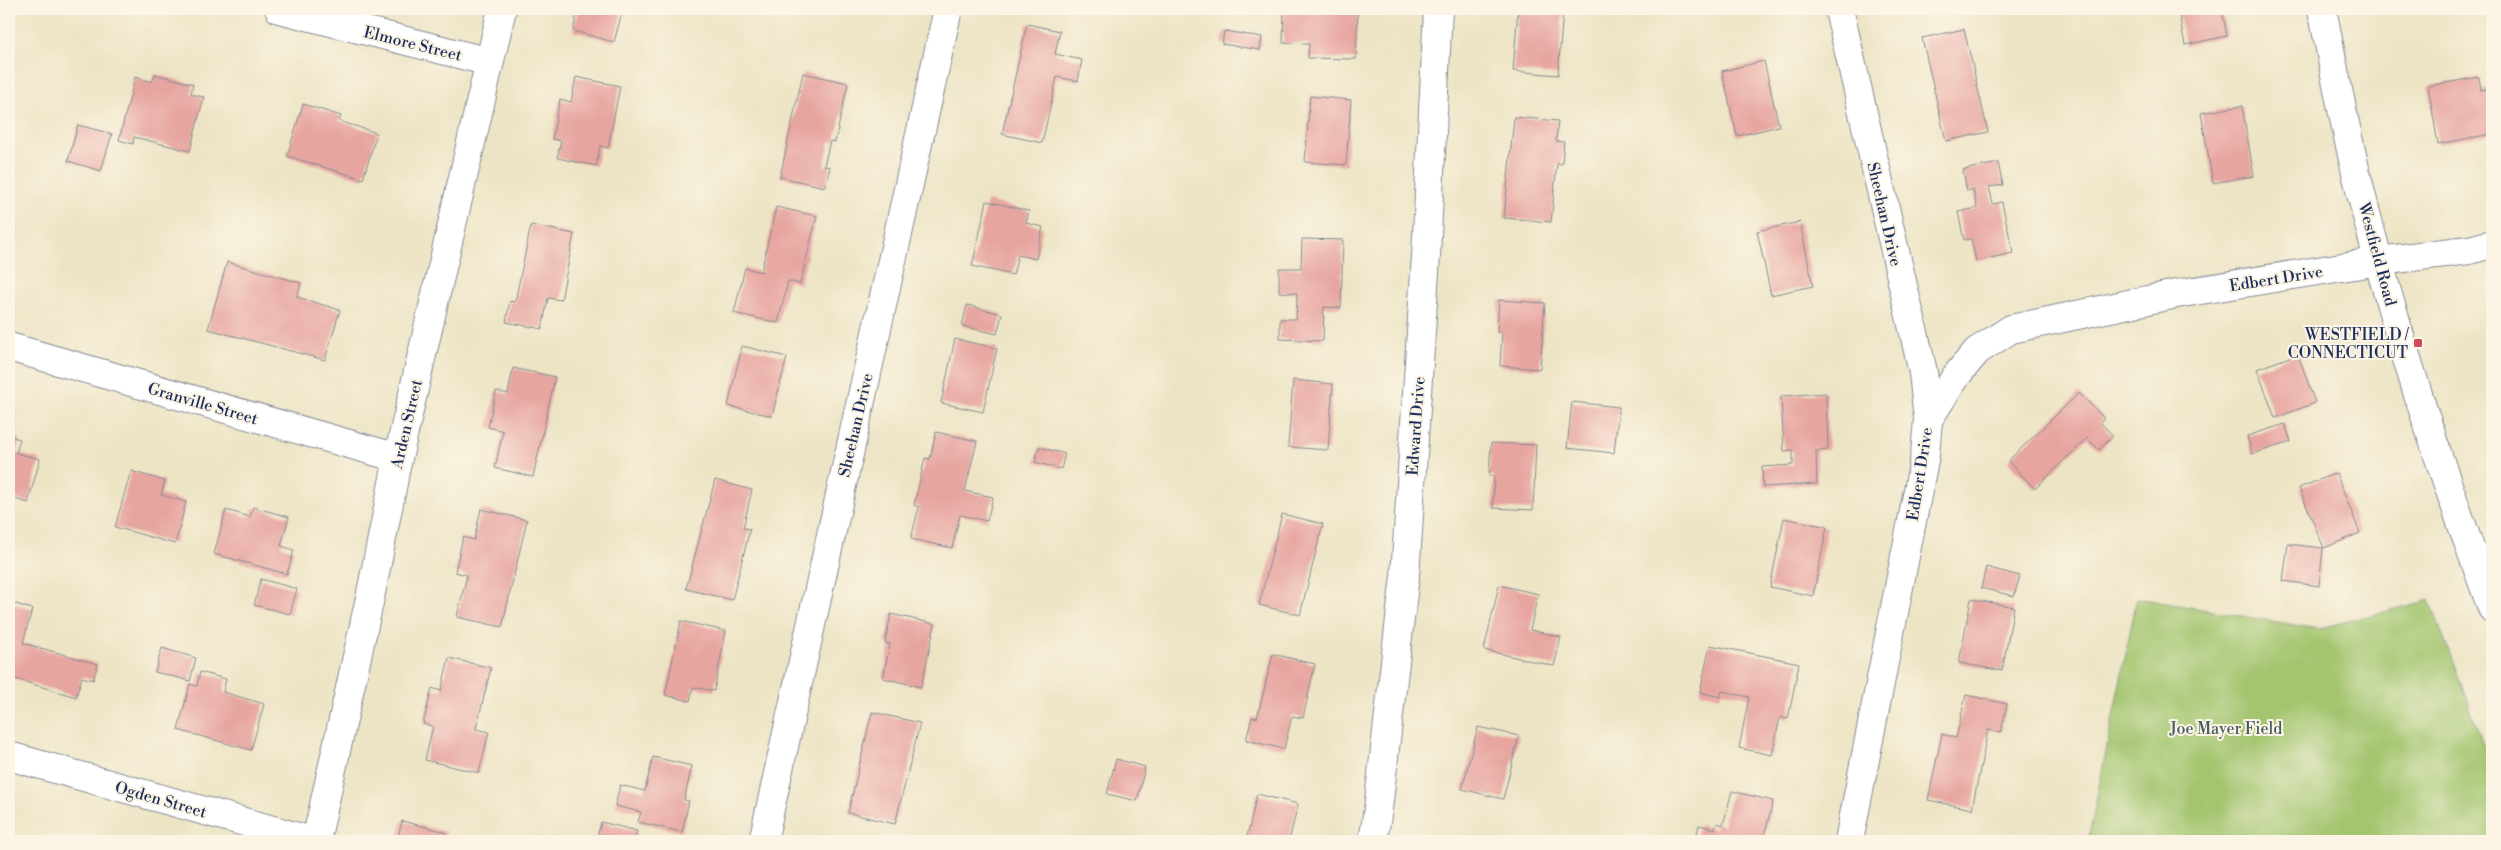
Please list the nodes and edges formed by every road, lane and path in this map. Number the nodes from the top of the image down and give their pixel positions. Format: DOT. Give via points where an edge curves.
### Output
graph roads {
  1 [pos="279,9"];
  2 [pos="502,9"];
  3 [pos="948,9"];
  4 [pos="1438,9"];
  5 [pos="1839,9"];
  6 [pos="2322,9"];
  7 [pos="490,62"];
  8 [pos="2492,244"];
  9 [pos="2379,261"];
  10 [pos="9,347"];
  11 [pos="1928,420"];
  12 [pos="398,458"];
  13 [pos="2492,608"];
  14 [pos="9,756"];
  15 [pos="314,841"];
  16 [pos="763,841"];
  17 [pos="1373,841"];
  18 [pos="1849,841"];
  1 -- 7 [label="street, Elmore Street"];
  2 -- 7 [label="street, Arden Street"];
  3 -- 16 [label="street, Sheehan Drive"];
  4 -- 17 [label="street, Edward Drive" via="1405,576"];
  5 -- 11 [label="street, Sheehan Drive" via="1923,372"];
  6 -- 9 [label="street, Westfield Road"];
  7 -- 12 [label="street, Arden Street"];
  8 -- 9 [label="street, Edbert Drive" via="2469,250"];
  9 -- 11 [label="street, Edbert Drive" via="2176,294 2011,329 1977,351 1966,363"];
  9 -- 13 [label="street, Westfield Road" via="2423,410"];
  10 -- 12 [label="street, Granville Street"];
  11 -- 18 [label="street, Edbert Drive" via="1925,454"];
  12 -- 15 [label="street, Arden Street" via="370,598"];
  14 -- 15 [label="street, Ogden Street"];
}
